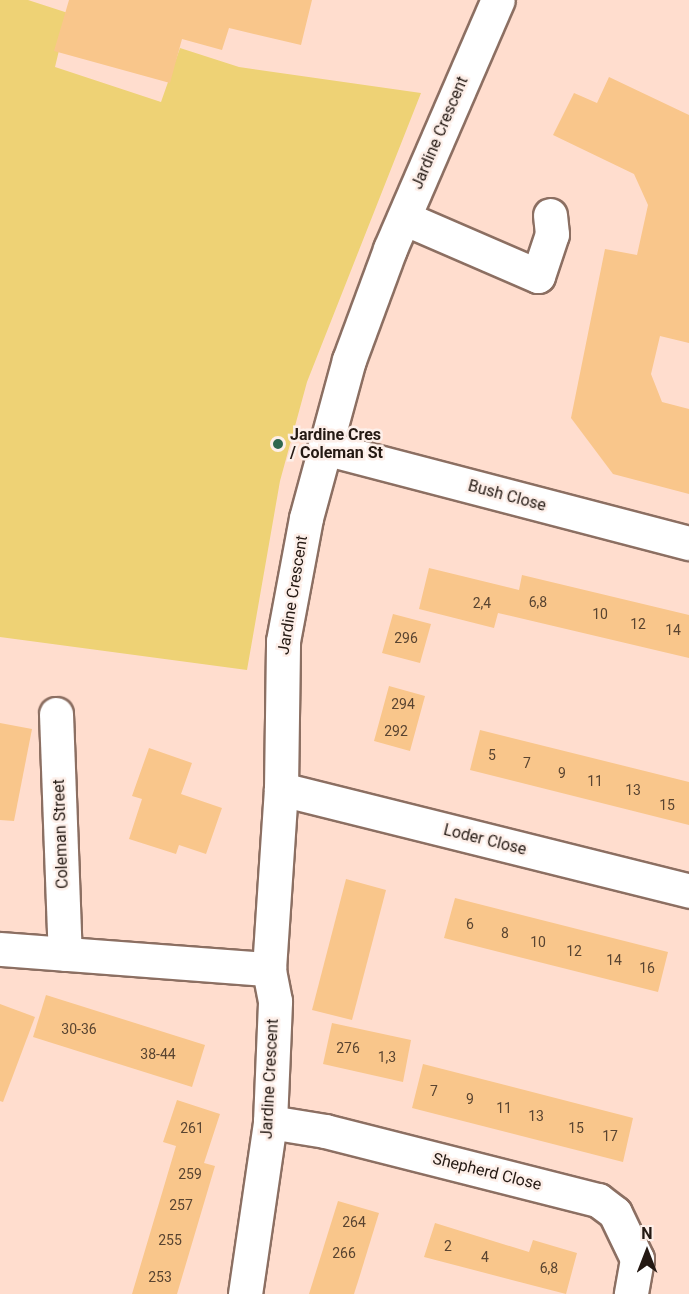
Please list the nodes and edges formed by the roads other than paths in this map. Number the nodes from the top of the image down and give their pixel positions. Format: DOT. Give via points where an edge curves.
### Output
graph roads {
  1 [pos="498,0"];
  2 [pos="550,215"];
  3 [pos="404,218"];
  4 [pos="324,448"];
  5 [pos="689,543"];
  6 [pos="56,714"];
  7 [pos="281,789"];
  8 [pos="689,891"];
  9 [pos="0,949"];
  10 [pos="65,954"];
  11 [pos="269,969"];
  12 [pos="270,1122"];
  13 [pos="245,1294"];
  14 [pos="631,1294"];
  1 -- 3 [label="street, Jardine Crescent"];
  2 -- 3 [label="street" via="552,234 538,276"];
  3 -- 4 [label="street, Jardine Crescent" via="349,360"];
  4 -- 5 [label="street, Bush Close"];
  4 -- 7 [label="street, Jardine Crescent" via="306,518 283,641"];
  6 -- 10 [label="street, Coleman Street"];
  7 -- 8 [label="street, Loder Close"];
  7 -- 11 [label="street, Jardine Crescent"];
  9 -- 10 [label="street"];
  10 -- 11 [label="street"];
  11 -- 12 [label="street, Jardine Crescent" via="275,1001"];
  12 -- 13 [label="street, Jardine Crescent"];
  12 -- 14 [label="street, Shepherd Close" via="325,1131 598,1200 615,1213 637,1258"];
}
